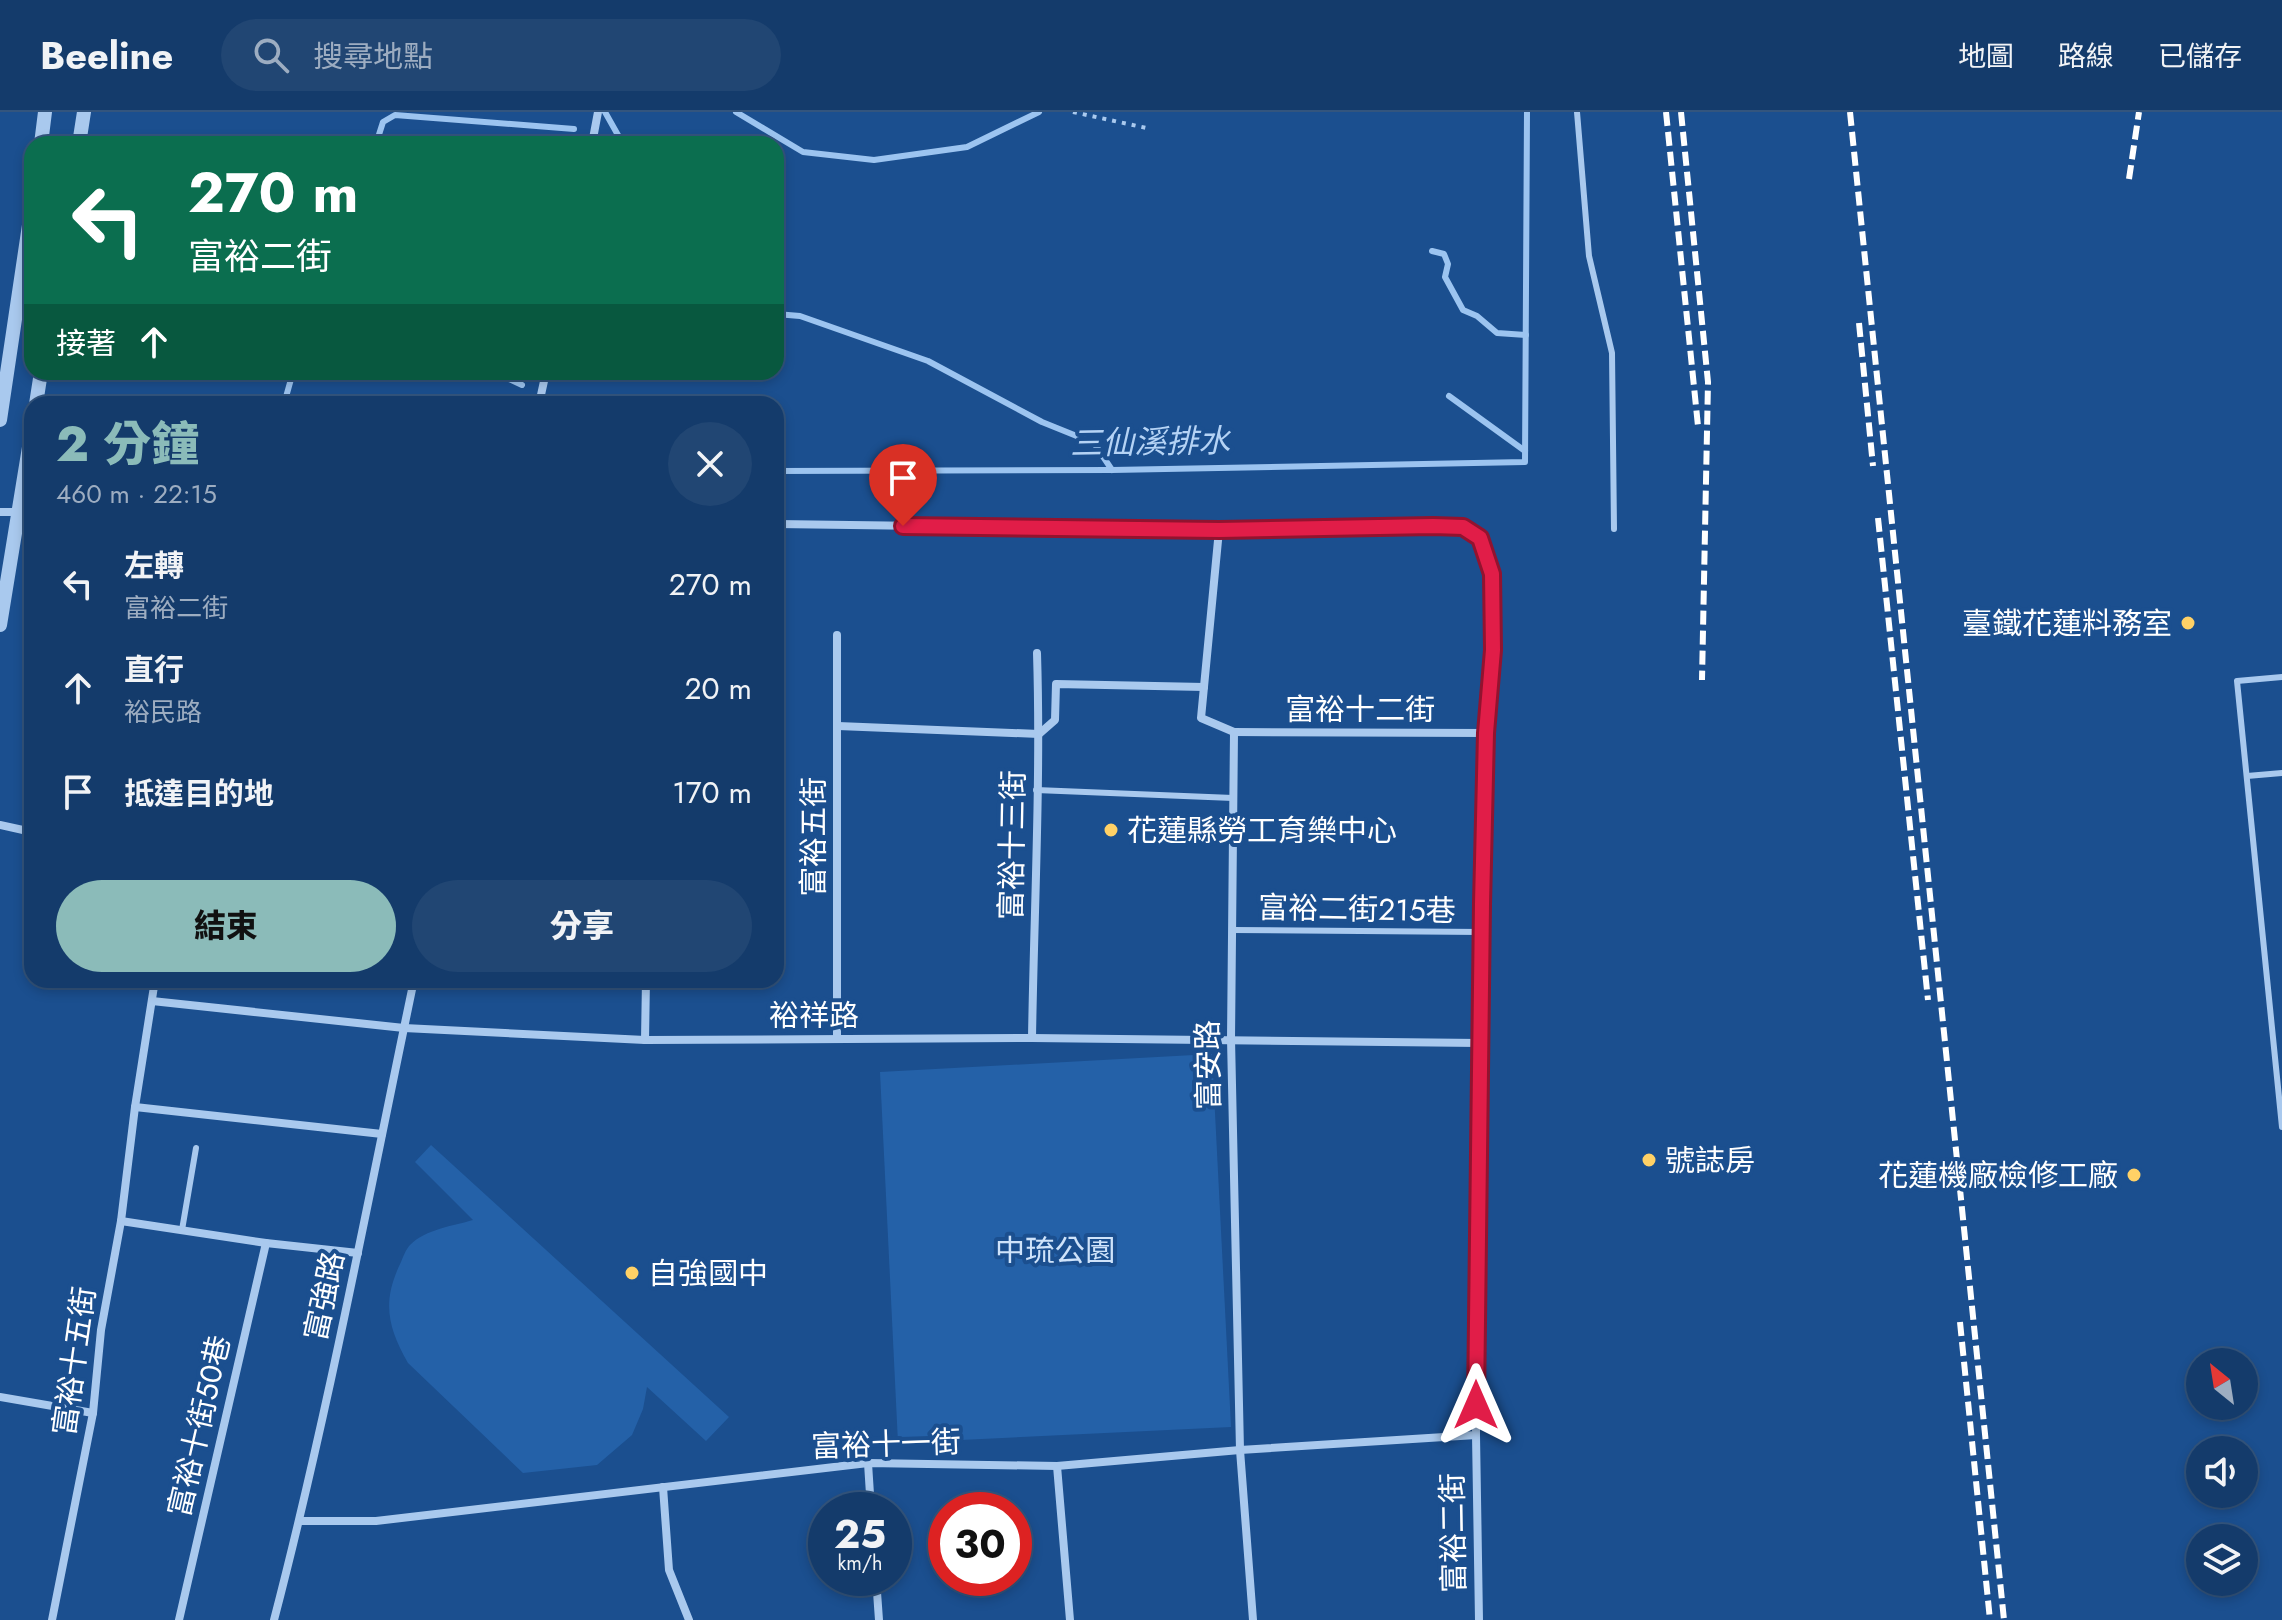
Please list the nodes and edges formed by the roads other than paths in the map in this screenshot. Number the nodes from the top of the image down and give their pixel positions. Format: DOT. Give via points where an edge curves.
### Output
graph roads {
  1 [pos="45,112"];
  2 [pos="84,112"];
  3 [pos="598,112"];
  4 [pos="1577,112"];
  5 [pos="42,136"];
  6 [pos="80,136"];
  7 [pos="594,136"];
  8 [pos="24,261"];
  9 [pos="0,420"];
  10 [pos="0,512"];
  11 [pos="24,512"];
  12 [pos="24,517"];
  13 [pos="784,524"];
  14 [pos="1614,529"];
  15 [pos="1219,530"];
  16 [pos="0,625"];
  17 [pos="837,635"];
  18 [pos="1037,653"];
  19 [pos="2282,677"];
  20 [pos="1204,687"];
  21 [pos="838,726"];
  22 [pos="1234,732"];
  23 [pos="1486,733"];
  24 [pos="1039,734"];
  25 [pos="2282,773"];
  26 [pos="2247,776"];
  27 [pos="1036,790"];
  28 [pos="1233,798"];
  29 [pos="0,825"];
  30 [pos="24,830"];
  31 [pos="1232,930"];
  32 [pos="1481,932"];
  33 [pos="154,988"];
  34 [pos="412,988"];
  35 [pos="646,988"];
  36 [pos="152,1001"];
  37 [pos="404,1028"];
  38 [pos="1032,1038"];
  39 [pos="837,1039"];
  40 [pos="1231,1039"];
  41 [pos="645,1040"];
  42 [pos="1479,1043"];
  43 [pos="135,1107"];
  44 [pos="2282,1127"];
  45 [pos="382,1134"];
  46 [pos="196,1148"];
  47 [pos="121,1221"];
  48 [pos="182,1230"];
  49 [pos="266,1243"];
  50 [pos="358,1253"];
  51 [pos="0,1397"];
  52 [pos="93,1413"];
  53 [pos="1476,1435"];
  54 [pos="1240,1450"];
  55 [pos="868,1463"];
  56 [pos="1057,1466"];
  57 [pos="663,1487"];
  58 [pos="870,1492"];
  59 [pos="300,1521"];
  60 [pos="877,1596"];
  61 [pos="52,1620"];
  62 [pos="179,1620"];
  63 [pos="274,1620"];
  64 [pos="689,1620"];
  65 [pos="879,1620"];
  66 [pos="1070,1620"];
  67 [pos="1253,1620"];
  68 [pos="1479,1620"];
  1 -- 5 [label="street"];
  2 -- 6 [label="street"];
  3 -- 7 [label="street"];
  4 -- 14 [label="lane" via="1589,256 1612,353"];
  8 -- 9 [label="street"];
  10 -- 11 [label="street"];
  12 -- 16 [label="street"];
  13 -- 15 [label="street, 富裕二街"];
  15 -- 20 [label="street"];
  15 -- 23 [label="street, 富裕二街" via="1433,526 1463,527 1480,538 1492,574"];
  17 -- 21 [label="street, 富裕五街"];
  18 -- 24 [label="street, 富裕十三街"];
  19 -- 26 [label="lane" via="2237,681"];
  20 -- 22 [label="street" via="1201,718"];
  20 -- 24 [label="street" via="1056,684 1055,720"];
  21 -- 24 [label="street"];
  21 -- 39 [label="street, 富裕五街"];
  22 -- 23 [label="street, 富裕十二街"];
  22 -- 28 [label="street, 富安路"];
  23 -- 32 [label="street, 富裕二街"];
  24 -- 27 [label="street, 富裕十三街"];
  25 -- 26 [label="lane"];
  26 -- 44 [label="lane"];
  27 -- 28 [label="lane"];
  27 -- 38 [label="street, 富裕十三街"];
  28 -- 31 [label="street, 富安路"];
  29 -- 30 [label="street"];
  31 -- 32 [label="lane, 富裕二街215巷"];
  31 -- 40 [label="street, 富安路"];
  32 -- 42 [label="street, 富裕二街"];
  33 -- 36 [label="street"];
  34 -- 37 [label="street, 富強路"];
  35 -- 41 [label="street"];
  36 -- 37 [label="street, 裕祥路"];
  36 -- 43 [label="street"];
  37 -- 41 [label="street, 裕祥路"];
  37 -- 45 [label="street, 富強路"];
  38 -- 39 [label="street, 裕祥路"];
  38 -- 40 [label="street, 裕祥路"];
  39 -- 41 [label="street, 裕祥路"];
  40 -- 42 [label="street, 裕祥路"];
  40 -- 54 [label="street, 富安路"];
  42 -- 53 [label="street, 富裕二街"];
  43 -- 45 [label="street"];
  43 -- 47 [label="street, 富裕十五街"];
  45 -- 50 [label="street, 富強路"];
  46 -- 48 [label="lane"];
  47 -- 48 [label="street"];
  47 -- 52 [label="street, 富裕十五街" via="101,1330"];
  48 -- 49 [label="street"];
  49 -- 50 [label="street"];
  49 -- 62 [label="street, 富裕十街50巷"];
  50 -- 59 [label="street, 富強路"];
  51 -- 52 [label="street"];
  52 -- 61 [label="street, 富裕十五街"];
  53 -- 54 [label="street, 富裕十一街"];
  53 -- 68 [label="street, 富裕二街"];
  54 -- 56 [label="street, 富裕十一街"];
  54 -- 67 [label="street, 富安路"];
  55 -- 56 [label="street, 富裕十一街"];
  55 -- 57 [label="street, 富裕十一街"];
  55 -- 58 [label="street"];
  56 -- 66 [label="street"];
  57 -- 59 [label="street, 富裕十一街" via="376,1521"];
  57 -- 64 [label="street" via="669,1570"];
  59 -- 63 [label="street, 富強路"];
  60 -- 65 [label="street"];
}
